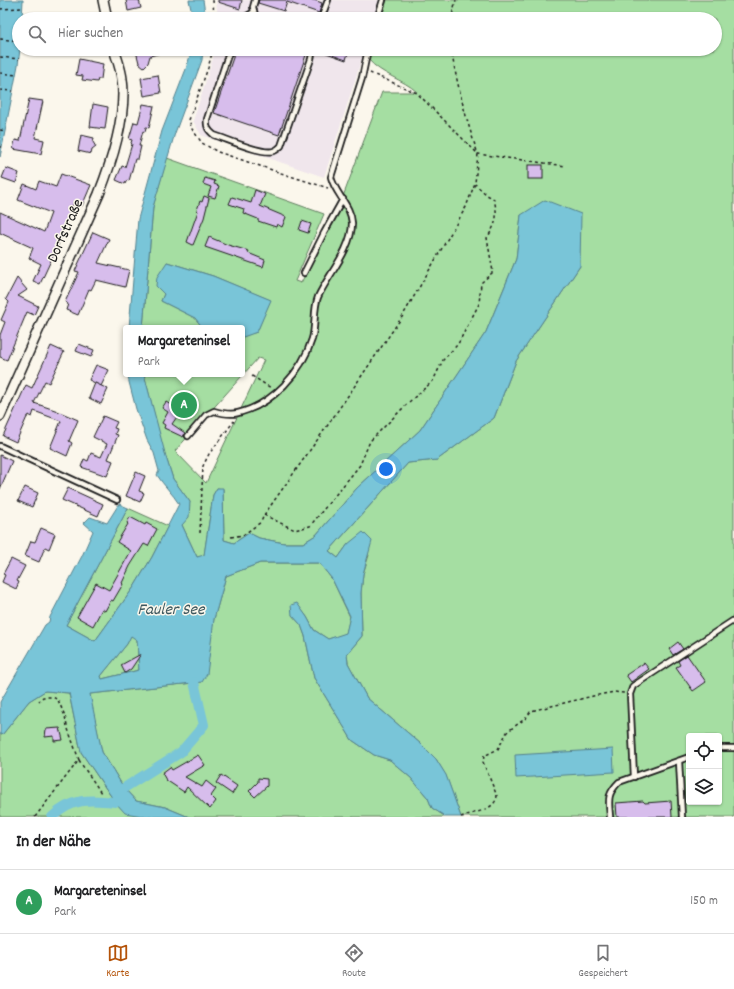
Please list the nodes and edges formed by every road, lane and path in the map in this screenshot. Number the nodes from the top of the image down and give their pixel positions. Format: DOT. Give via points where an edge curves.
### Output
graph roads {
  1 [pos="103,0"];
  2 [pos="213,0"];
  3 [pos="254,0"];
  4 [pos="328,0"];
  5 [pos="383,0"];
  6 [pos="456,0"];
  7 [pos="23,8"];
  8 [pos="0,9"];
  9 [pos="106,12"];
  10 [pos="214,12"];
  11 [pos="254,12"];
  12 [pos="324,12"];
  13 [pos="379,12"];
  14 [pos="453,12"];
  15 [pos="0,39"];
  16 [pos="12,40"];
  17 [pos="116,56"];
  18 [pos="228,56"];
  19 [pos="311,56"];
  20 [pos="366,56"];
  21 [pos="452,56"];
  22 [pos="0,57"];
  23 [pos="19,59"];
  24 [pos="363,70"];
  25 [pos="0,73"];
  26 [pos="16,75"];
  27 [pos="0,90"];
  28 [pos="13,91"];
  29 [pos="0,130"];
  30 [pos="5,131"];
  31 [pos="478,154"];
  32 [pos="566,166"];
  33 [pos="475,183"];
  34 [pos="343,199"];
  35 [pos="304,273"];
  36 [pos="252,376"];
  37 [pos="278,392"];
  38 [pos="240,412"];
  39 [pos="0,416"];
  40 [pos="188,436"];
  41 [pos="0,446"];
  42 [pos="117,500"];
  43 [pos="264,515"];
  44 [pos="200,533"];
  45 [pos="231,537"];
  46 [pos="734,620"];
  47 [pos="630,694"];
  48 [pos="39,701"];
  49 [pos="722,748"];
  50 [pos="734,748"];
  51 [pos="686,758"];
  52 [pos="79,760"];
  53 [pos="679,760"];
  54 [pos="634,777"];
  55 [pos="102,795"];
  56 [pos="35,817"];
  57 [pos="462,817"];
  58 [pos="610,817"];
  59 [pos="682,817"];
  1 -- 9 [label="street"];
  2 -- 10 [label="path"];
  3 -- 11 [label="lane"];
  4 -- 12 [label="lane"];
  5 -- 13 [label="lane"];
  6 -- 14 [label="path"];
  7 -- 8 [label="path"];
  15 -- 16 [label="path"];
  17 -- 39 [label="street, Dorfstraße" via="122,79 123,99 118,138 111,163"];
  18 -- 19 [label="lane" via="207,119 208,130 214,135 269,152 276,151 281,146"];
  20 -- 24 [label="lane"];
  21 -- 31 [label="path"];
  22 -- 23 [label="path"];
  24 -- 31 [label="path" via="417,92"];
  24 -- 34 [label="lane" via="331,177"];
  25 -- 26 [label="path"];
  27 -- 28 [label="path"];
  29 -- 30 [label="path"];
  31 -- 32 [label="path"];
  31 -- 33 [label="path"];
  33 -- 43 [label="path" via="466,206 402,317"];
  33 -- 43 [label="path" via="486,195 494,199 496,207 495,225 487,238 493,272 481,283 479,304 458,344 443,360 433,381 370,441 360,465 310,526 295,530"];
  34 -- 35 [label="lane"];
  34 -- 37 [label="lane" via="352,223 350,235 318,298 313,338 308,351 297,370"];
  36 -- 37 [label="path"];
  37 -- 38 [label="lane" via="256,406"];
  38 -- 40 [label="lane" via="225,414 214,411 206,415"];
  38 -- 44 [label="path" via="203,466"];
  41 -- 42 [label="lane"];
  43 -- 45 [label="path" via="262,522 243,535"];
  46 -- 47 [label="lane" via="633,686"];
  47 -- 54 [label="lane"];
  47 -- 57 [label="path" via="614,692 531,711 507,732 498,749 484,756 483,762 496,802 491,807"];
  48 -- 52 [label="path" via="43,697 58,700"];
  49 -- 50 [label="lane"];
  51 -- 53 [label="lane"];
  52 -- 55 [label="path"];
  52 -- 56 [label="path"];
  53 -- 54 [label="lane"];
  53 -- 59 [label="lane"];
  54 -- 58 [label="lane" via="618,782 612,789 609,799"];
}
